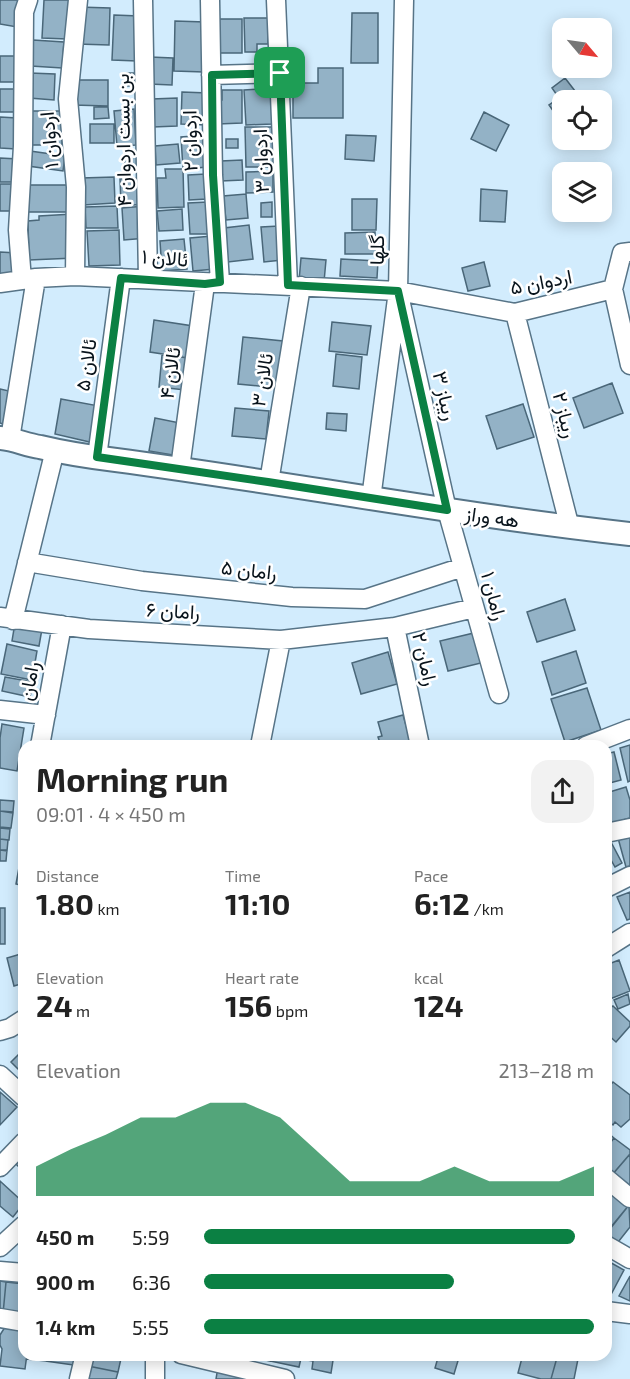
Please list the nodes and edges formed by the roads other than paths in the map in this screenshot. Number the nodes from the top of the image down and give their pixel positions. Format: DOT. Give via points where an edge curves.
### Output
graph roads {
  1 [pos="28,0"];
  2 [pos="78,0"];
  3 [pos="143,0"];
  4 [pos="210,0"];
  5 [pos="276,0"];
  6 [pos="404,0"];
  7 [pos="280,73"];
  8 [pos="212,75"];
  9 [pos="9,229"];
  10 [pos="630,252"];
  11 [pos="75,276"];
  12 [pos="121,278"];
  13 [pos="29,279"];
  14 [pos="148,279"];
  15 [pos="0,283"];
  16 [pos="213,283"];
  17 [pos="294,285"];
  18 [pos="613,289"];
  19 [pos="398,291"];
  20 [pos="515,314"];
  21 [pos="630,365"];
  22 [pos="5,438"];
  23 [pos="55,450"];
  24 [pos="97,457"];
  25 [pos="180,468"];
  26 [pos="268,482"];
  27 [pos="371,499"];
  28 [pos="447,510"];
  29 [pos="570,528"];
  30 [pos="630,534"];
  31 [pos="27,562"];
  32 [pos="463,567"];
  33 [pos="474,608"];
  34 [pos="6,619"];
  35 [pos="62,625"];
  36 [pos="395,627"];
  37 [pos="281,640"];
  38 [pos="499,694"];
  39 [pos="0,710"];
  40 [pos="46,715"];
  41 [pos="630,729"];
  42 [pos="41,740"];
  43 [pos="261,740"];
  44 [pos="419,740"];
  45 [pos="602,740"];
  46 [pos="630,828"];
  47 [pos="612,832"];
  48 [pos="630,876"];
  49 [pos="612,885"];
  50 [pos="630,933"];
  51 [pos="612,944"];
  52 [pos="18,1023"];
  53 [pos="0,1031"];
  54 [pos="0,1075"];
  55 [pos="18,1092"];
  56 [pos="18,1148"];
  57 [pos="0,1167"];
  58 [pos="612,1183"];
  59 [pos="630,1198"];
  60 [pos="18,1230"];
  61 [pos="0,1247"];
  62 [pos="612,1248"];
  63 [pos="630,1259"];
  64 [pos="0,1271"];
  65 [pos="18,1272"];
  66 [pos="612,1312"];
  67 [pos="630,1314"];
  68 [pos="0,1318"];
  69 [pos="18,1321"];
  70 [pos="84,1361"];
  71 [pos="155,1361"];
  72 [pos="210,1361"];
  73 [pos="79,1379"];
  74 [pos="155,1379"];
  75 [pos="285,1379"];
  1 -- 9 [label="street" via="24,12 23,146"];
  2 -- 11 [label="street, اردوان ۱" via="68,99 76,188"];
  3 -- 14 [label="street, بن بست اردوان ۴"];
  4 -- 8 [label="street, اردوان ۲"];
  5 -- 7 [label="street, اردوان ۳"];
  6 -- 19 [label="street, گلها"];
  7 -- 8 [label="street"];
  7 -- 17 [label="street, اردوان ۳"];
  8 -- 16 [label="street, اردوان ۲"];
  9 -- 13 [label="street"];
  10 -- 18 [label="street" via="622,253"];
  11 -- 12 [label="street, ئالان ۱"];
  11 -- 13 [label="street, ئالان ۱"];
  12 -- 14 [label="street, ئالان ۱"];
  12 -- 24 [label="street, ئالان ۵"];
  13 -- 15 [label="street, ئالان ۱"];
  13 -- 22 [label="street"];
  14 -- 16 [label="street, ئالان ۱"];
  16 -- 17 [label="street, ئالان ۱"];
  16 -- 25 [label="street, ئالان ۴"];
  17 -- 19 [label="street, ئالان ۱"];
  17 -- 26 [label="street, ئالان ۳"];
  18 -- 20 [label="street, اردوان ۵"];
  18 -- 21 [label="street"];
  19 -- 20 [label="street, اردوان ۵"];
  19 -- 27 [label="street, گلها"];
  19 -- 28 [label="street, ریباز ۳"];
  20 -- 29 [label="street, ریباز ۲"];
  22 -- 23 [label="street, هه وراز"];
  23 -- 24 [label="street, هه وراز"];
  23 -- 31 [label="street"];
  24 -- 25 [label="street, هه وراز"];
  25 -- 26 [label="street, هه وراز"];
  26 -- 27 [label="street, هه وراز"];
  27 -- 28 [label="street, هه وراز"];
  28 -- 29 [label="street, هه وراز"];
  28 -- 32 [label="street, رامان ۱"];
  29 -- 30 [label="street, هه وراز"];
  31 -- 32 [label="street, رامان ۵" via="142,581 292,597 365,599"];
  31 -- 34 [label="street"];
  32 -- 33 [label="street, رامان ۱"];
  33 -- 36 [label="street, رامان ۲"];
  33 -- 38 [label="street, رامان ۱"];
  34 -- 35 [label="street, رامان ۶"];
  35 -- 37 [label="street, رامان ۶"];
  35 -- 40 [label="street, رامان"];
  36 -- 37 [label="street, رامان ۶"];
  36 -- 44 [label="street, رامان ۲"];
  37 -- 43 [label="street"];
  39 -- 40 [label="street"];
  40 -- 42 [label="street, رامان"];
  41 -- 45 [label="street"];
  46 -- 47 [label="street"];
  48 -- 49 [label="street"];
  50 -- 51 [label="street"];
  52 -- 53 [label="street"];
  54 -- 55 [label="street"];
  56 -- 57 [label="street"];
  58 -- 59 [label="street"];
  60 -- 61 [label="street"];
  62 -- 63 [label="street"];
  64 -- 65 [label="street"];
  66 -- 67 [label="street"];
  68 -- 69 [label="street"];
  70 -- 73 [label="street"];
  71 -- 74 [label="street"];
  72 -- 75 [label="street"];
}
